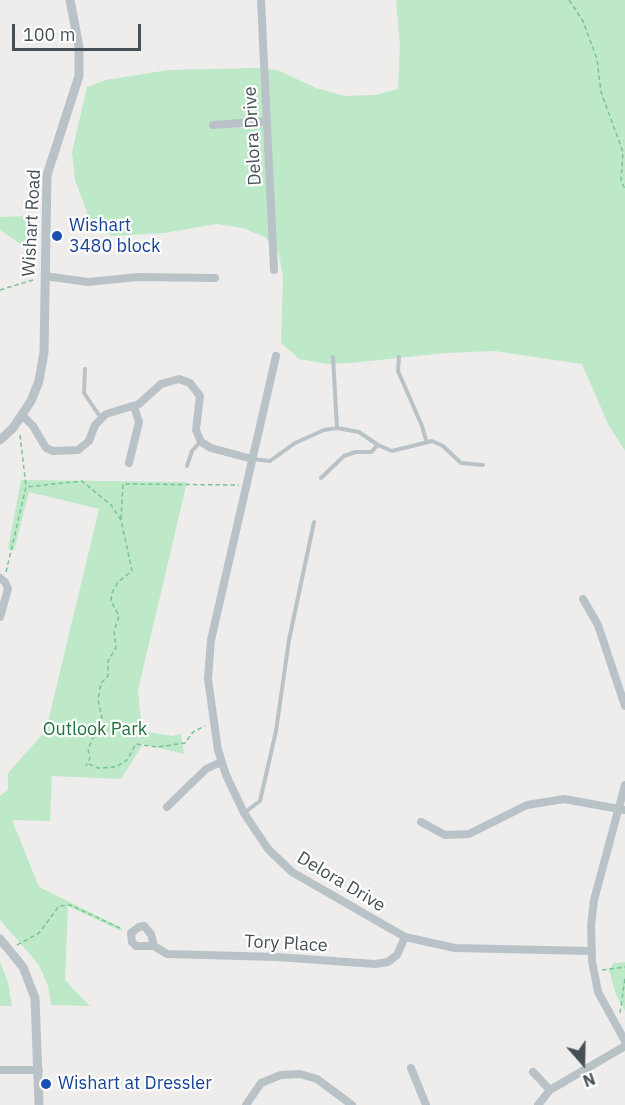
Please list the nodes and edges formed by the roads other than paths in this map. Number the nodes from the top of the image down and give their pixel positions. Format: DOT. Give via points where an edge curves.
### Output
graph roads {
  1 [pos="70,0"];
  2 [pos="261,0"];
  3 [pos="267,121"];
  4 [pos="213,125"];
  5 [pos="274,270"];
  6 [pos="45,276"];
  7 [pos="215,278"];
  8 [pos="276,356"];
  9 [pos="333,357"];
  10 [pos="399,357"];
  11 [pos="85,369"];
  12 [pos="134,406"];
  13 [pos="23,416"];
  14 [pos="101,418"];
  15 [pos="337,428"];
  16 [pos="0,440"];
  17 [pos="426,440"];
  18 [pos="201,442"];
  19 [pos="378,445"];
  20 [pos="252,459"];
  21 [pos="129,463"];
  22 [pos="483,465"];
  23 [pos="187,466"];
  24 [pos="321,478"];
  25 [pos="315,522"];
  26 [pos="1,578"];
  27 [pos="583,599"];
  28 [pos="0,617"];
  29 [pos="625,706"];
  30 [pos="221,762"];
  31 [pos="625,784"];
  32 [pos="167,807"];
  33 [pos="622,809"];
  34 [pos="244,813"];
  35 [pos="422,822"];
  36 [pos="405,937"];
  37 [pos="0,939"];
  38 [pos="154,946"];
  39 [pos="592,951"];
  40 [pos="625,1041"];
  41 [pos="625,1046"];
  42 [pos="411,1068"];
  43 [pos="0,1070"];
  44 [pos="39,1070"];
  45 [pos="533,1072"];
  46 [pos="550,1090"];
  47 [pos="39,1105"];
  48 [pos="246,1105"];
  49 [pos="352,1105"];
  50 [pos="426,1105"];
  51 [pos="538,1105"];
  1 -- 6 [label="street, Wishart Road" via="79,47 79,76 47,176"];
  2 -- 3 [label="street, Delora Drive"];
  3 -- 4 [label="street"];
  3 -- 5 [label="street, Delora Drive"];
  6 -- 7 [label="street" via="88,282 138,277"];
  6 -- 13 [label="street, Wishart Road" via="44,352 39,381"];
  8 -- 20 [label="street, Delora Drive"];
  9 -- 15 [label="lane"];
  10 -- 17 [label="lane" via="398,371"];
  11 -- 14 [label="lane" via="84,393"];
  12 -- 14 [label="street"];
  12 -- 18 [label="street" via="167,381 179,379 190,383 201,401 196,430"];
  12 -- 21 [label="street" via="139,422"];
  13 -- 14 [label="street" via="42,445 53,451 85,446"];
  13 -- 16 [label="street, Wishart Road"];
  15 -- 19 [label="lane" via="359,432"];
  15 -- 20 [label="lane" via="295,443 270,461"];
  17 -- 19 [label="lane" via="399,450"];
  17 -- 22 [label="lane" via="443,446 461,463"];
  18 -- 20 [label="street"];
  18 -- 23 [label="lane" via="192,451"];
  19 -- 24 [label="lane" via="371,452 344,456"];
  20 -- 30 [label="street, Delora Drive" via="211,640 208,679 212,725"];
  25 -- 34 [label="lane" via="260,801"];
  26 -- 28 [label="street" via="8,589"];
  27 -- 29 [label="street" via="598,624"];
  30 -- 32 [label="street" via="206,769"];
  30 -- 34 [label="street, Delora Drive"];
  31 -- 33 [label="street"];
  33 -- 35 [label="street" via="564,800 527,805 469,834 457,835 446,835"];
  33 -- 39 [label="street" via="594,900"];
  34 -- 36 [label="street, Delora Drive" via="262,841 292,872"];
  36 -- 38 [label="street, Tory Place" via="397,955 388,962 375,964 167,954"];
  36 -- 39 [label="street, Delora Drive" via="454,948"];
  37 -- 44 [label="street" via="23,967 33,988"];
  38 -- 38 [label="street, Tory Place" via="144,926 131,933 136,946"];
  39 -- 40 [label="street" via="598,992"];
  41 -- 46 [label="street"];
  42 -- 50 [label="street"];
  43 -- 44 [label="street"];
  44 -- 47 [label="street"];
  45 -- 46 [label="street"];
  46 -- 51 [label="street"];
  48 -- 49 [label="street" via="261,1083 281,1075 300,1074 317,1079"];
}
